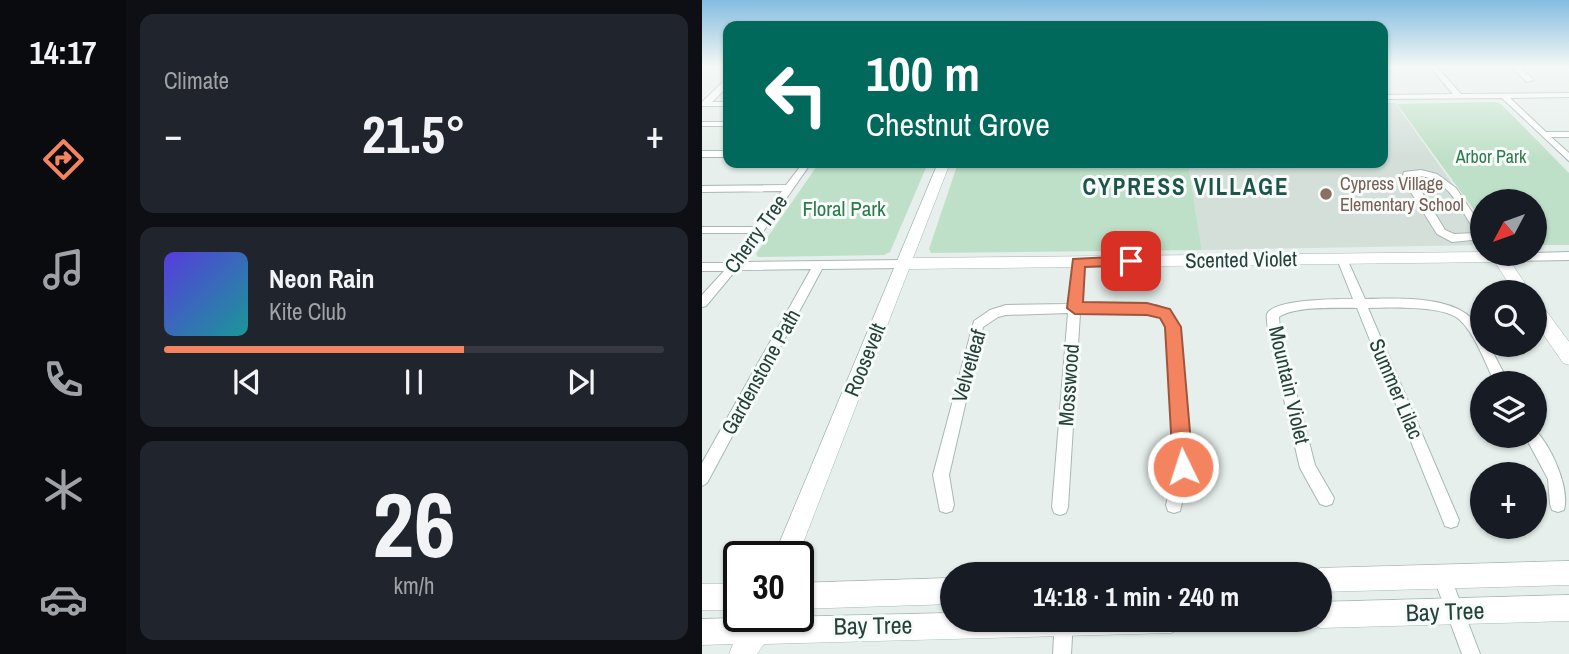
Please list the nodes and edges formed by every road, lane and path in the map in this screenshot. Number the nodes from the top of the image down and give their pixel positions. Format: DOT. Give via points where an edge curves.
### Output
graph roads {
  1 [pos="1504,96"];
  2 [pos="703,104"];
  3 [pos="723,104"];
  4 [pos="702,124"];
  5 [pos="723,124"];
  6 [pos="1569,134"];
  7 [pos="1544,135"];
  8 [pos="702,154"];
  9 [pos="723,154"];
  10 [pos="1569,160"];
  11 [pos="803,168"];
  12 [pos="942,168"];
  13 [pos="789,188"];
  14 [pos="702,189"];
  15 [pos="759,229"];
  16 [pos="702,230"];
  17 [pos="1482,235"];
  18 [pos="1470,256"];
  19 [pos="1547,256"];
  20 [pos="1569,256"];
  21 [pos="1342,259"];
  22 [pos="1078,262"];
  23 [pos="903,264"];
  24 [pos="819,265"];
  25 [pos="702,267"];
  26 [pos="733,267"];
  27 [pos="702,303"];
  28 [pos="1361,304"];
  29 [pos="1075,308"];
  30 [pos="1547,326"];
  31 [pos="1569,358"];
  32 [pos="1495,371"];
  33 [pos="1539,448"];
  34 [pos="702,478"];
  35 [pos="1326,498"];
  36 [pos="1558,504"];
  37 [pos="946,505"];
  38 [pos="1174,505"];
  39 [pos="1060,507"];
  40 [pos="1451,520"];
  41 [pos="792,541"];
  42 [pos="1569,573"];
  43 [pos="1442,576"];
  44 [pos="1332,580"];
  45 [pos="940,591"];
  46 [pos="814,595"];
  47 [pos="702,597"];
  48 [pos="723,597"];
  49 [pos="1569,608"];
  50 [pos="1455,611"];
  51 [pos="1332,615"];
  52 [pos="940,626"];
  53 [pos="702,632"];
  54 [pos="1063,632"];
  55 [pos="760,633"];
  56 [pos="742,654"];
  57 [pos="1062,654"];
  58 [pos="1471,654"];
  1 -- 7 [label="street"];
  2 -- 3 [label="street"];
  4 -- 5 [label="street"];
  6 -- 7 [label="street"];
  7 -- 10 [label="street"];
  8 -- 9 [label="street"];
  11 -- 13 [label="street, Cherry Tree"];
  12 -- 23 [label="street, Roosevelt"];
  13 -- 14 [label="street"];
  13 -- 15 [label="street, Cherry Tree"];
  15 -- 16 [label="street"];
  15 -- 26 [label="street, Cherry Tree"];
  17 -- 17 [label="street" via="1444,179 1431,173 1407,174 1441,232 1452,237"];
  18 -- 21 [label="street, Scented Violet"];
  19 -- 20 [label="street, Scented Violet"];
  21 -- 22 [label="street, Scented Violet"];
  21 -- 28 [label="street, Summer Lilac"];
  22 -- 23 [label="street, Scented Violet"];
  22 -- 29 [label="street, Mosswood"];
  23 -- 24 [label="street, Scented Violet"];
  23 -- 41 [label="street, Roosevelt"];
  24 -- 26 [label="street, Scented Violet"];
  24 -- 34 [label="street, Gardenstone Path"];
  25 -- 26 [label="street, Scented Violet"];
  26 -- 27 [label="street, Cherry Tree"];
  28 -- 32 [label="street" via="1433,305 1457,312"];
  28 -- 35 [label="street, Mountain Violet" via="1294,307 1273,315 1308,468"];
  28 -- 40 [label="street, Summer Lilac"];
  29 -- 37 [label="street, Velvetleaf" via="1006,310 978,324 941,475"];
  29 -- 38 [label="street, Velvetleaf" via="1147,309 1165,313 1173,327 1183,467"];
  29 -- 39 [label="street, Mosswood"];
  30 -- 31 [label="street"];
  33 -- 36 [label="street" via="1556,478"];
  42 -- 43 [label="street, Bay Tree"];
  43 -- 44 [label="street, Bay Tree"];
  43 -- 50 [label="street"];
  45 -- 46 [label="street, Bay Tree"];
  47 -- 48 [label="street"];
  49 -- 50 [label="street, Bay Tree"];
  50 -- 51 [label="street, Bay Tree"];
  50 -- 58 [label="street"];
  52 -- 55 [label="street, Bay Tree"];
  53 -- 55 [label="street, Bay Tree"];
  54 -- 57 [label="street"];
  55 -- 56 [label="street"];
}
